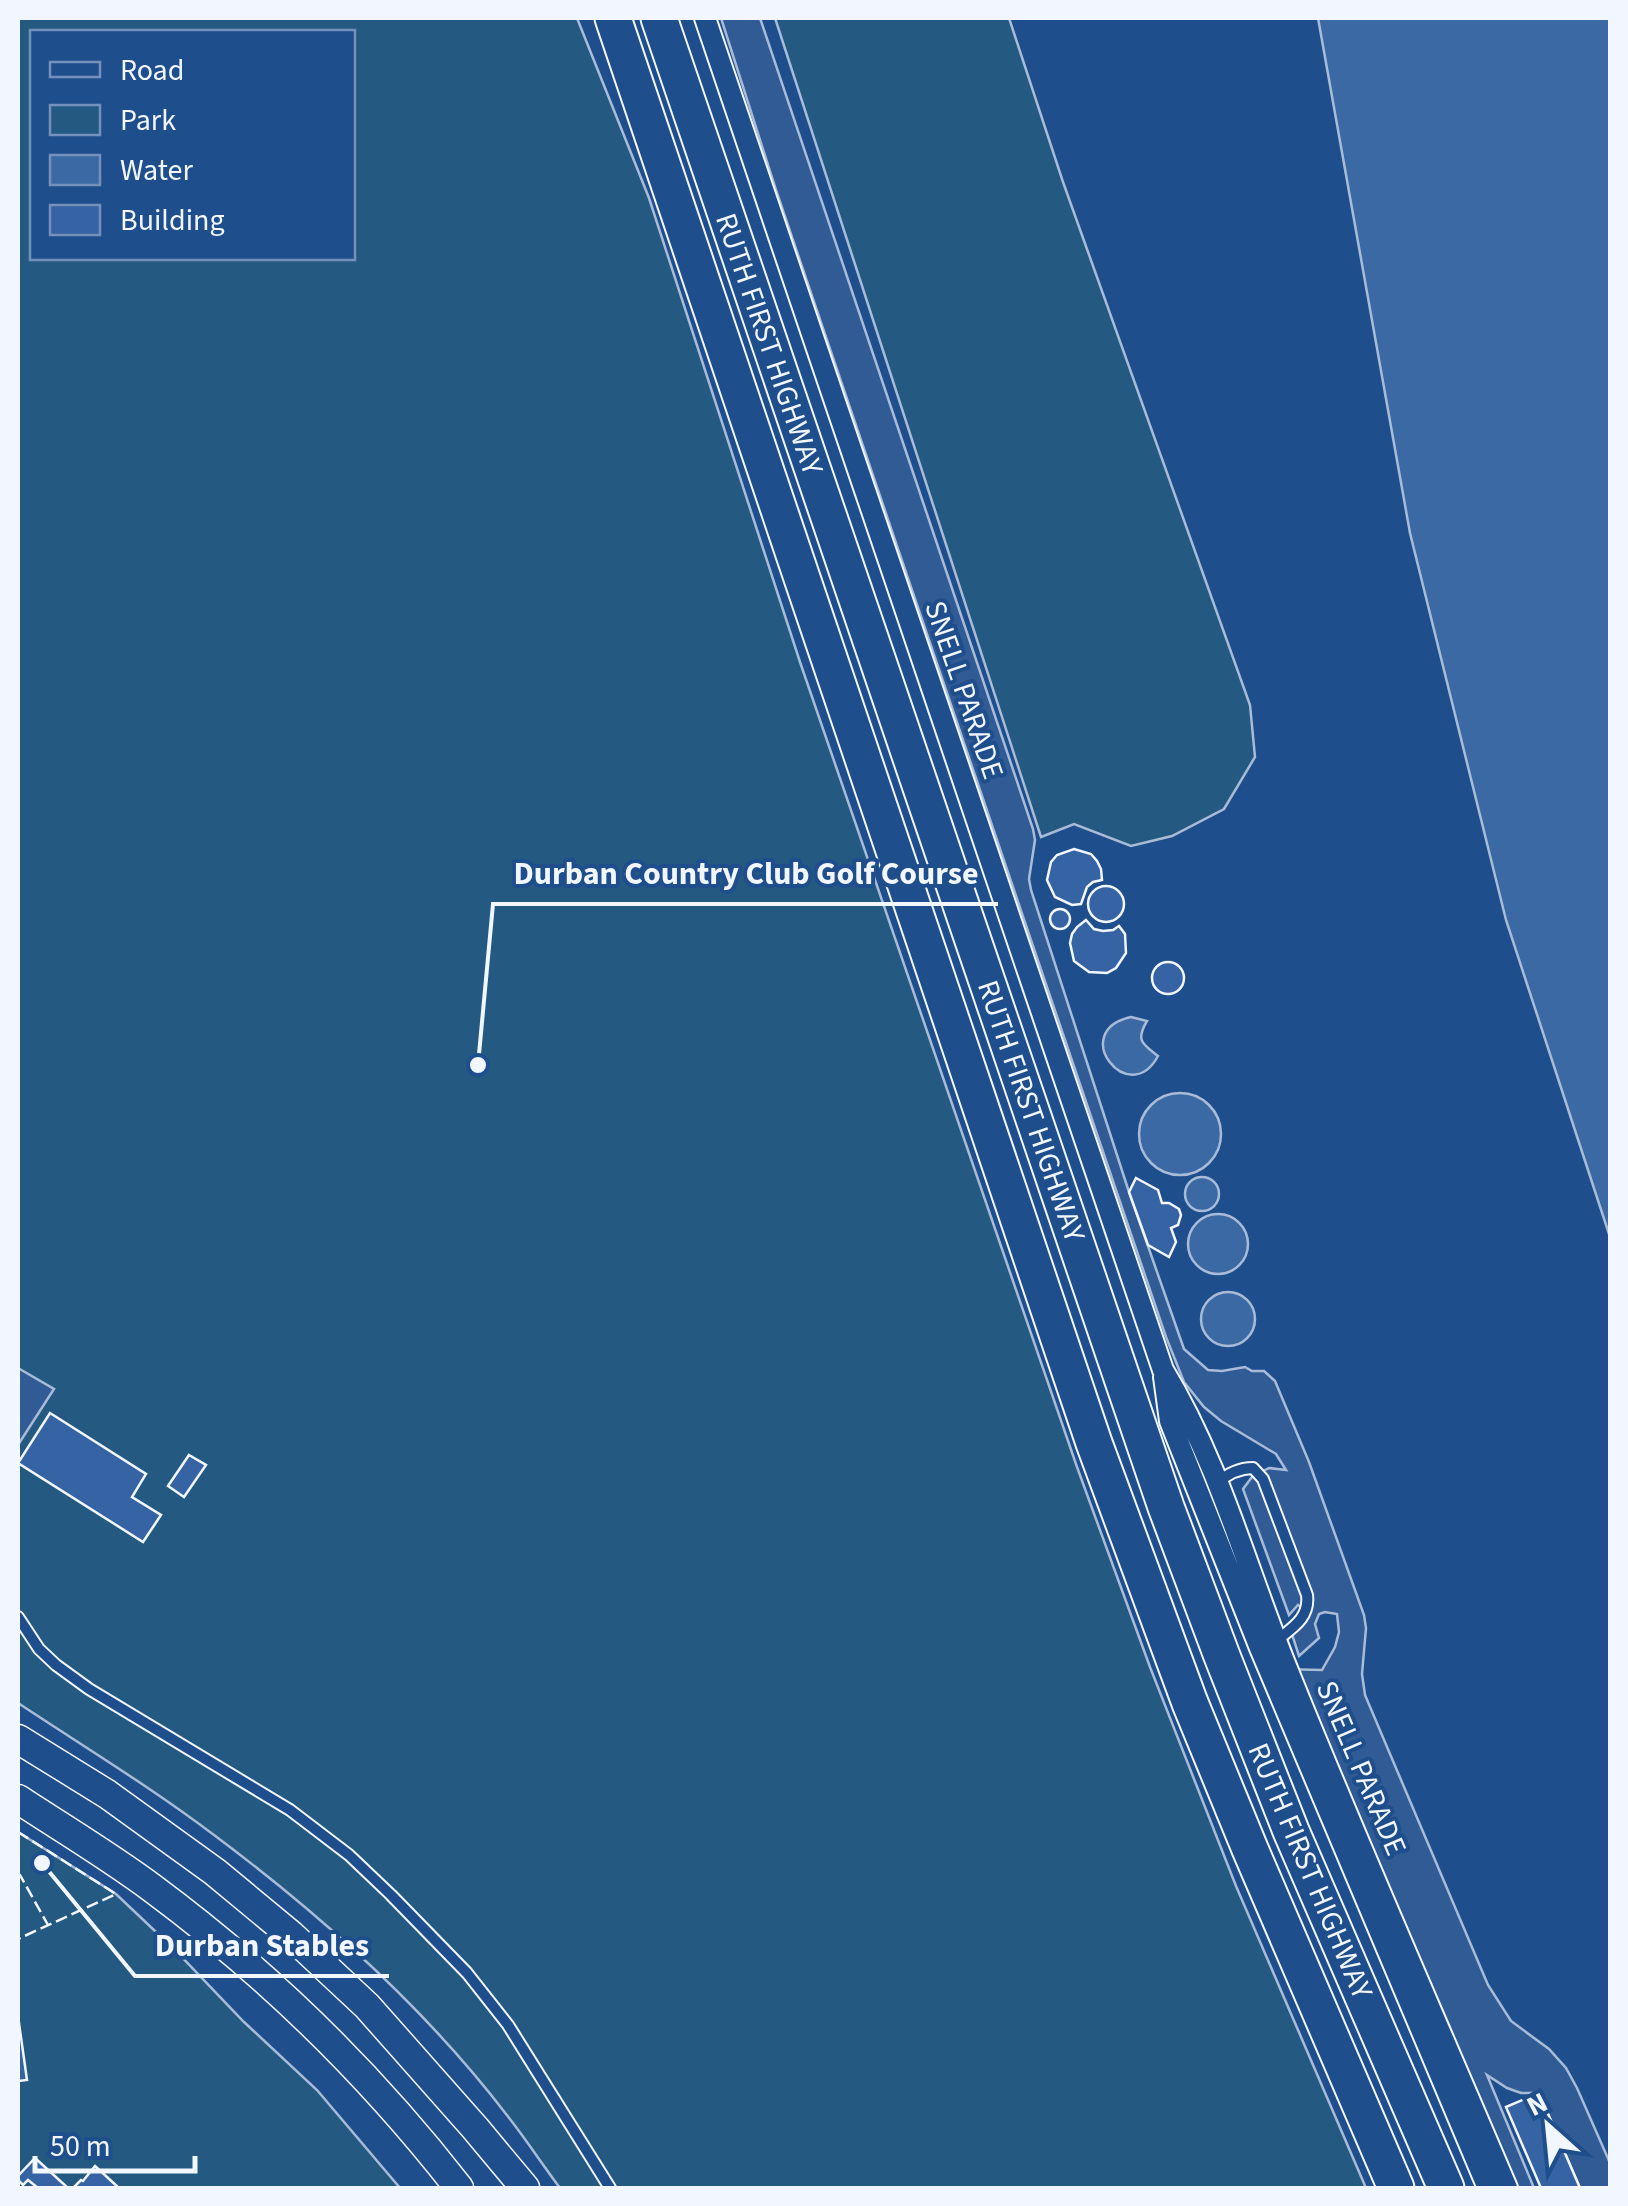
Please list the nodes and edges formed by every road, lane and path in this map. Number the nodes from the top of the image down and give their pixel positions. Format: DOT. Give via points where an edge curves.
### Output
graph roads {
  1 [pos="613,18"];
  2 [pos="659,18"];
  3 [pos="699,20"];
  4 [pos="686,98"];
  5 [pos="1163,1370"];
  6 [pos="1218,1482"];
  7 [pos="1201,1499"];
  8 [pos="18,1617"];
  9 [pos="1276,1641"];
  10 [pos="18,1738"];
  11 [pos="18,1799"];
  12 [pos="459,2188"];
  13 [pos="524,2188"];
  14 [pos="610,2188"];
  15 [pos="1396,2188"];
  16 [pos="1446,2188"];
  17 [pos="1488,2188"];
  18 [pos="1507,2188"];
  1 -- 15 [label="highway, RUTH FIRST HIGHWAY" via="1094,1443 1198,1721"];
  2 -- 4 [label="highway, RUTH FIRST HIGHWAY"];
  3 -- 4 [label="highway" via="686,66"];
  3 -- 5 [label="street, SNELL PARADE"];
  4 -- 16 [label="highway, RUTH FIRST HIGHWAY" via="1166,1507 1291,1831"];
  5 -- 6 [label="street, SNELL PARADE"];
  5 -- 7 [label="street, SNELL PARADE" via="1170,1421"];
  6 -- 7 [label="lane"];
  6 -- 9 [label="street, SNELL PARADE"];
  6 -- 9 [label="lane" via="1237,1470 1258,1472 1307,1595 1302,1618"];
  7 -- 17 [label="street, SNELL PARADE"];
  8 -- 14 [label="lane" via="56,1665 290,1810 392,1895 488,1998"];
  9 -- 18 [label="street, SNELL PARADE"];
  10 -- 13 [label="main road" via="107,1794 291,1935 367,2006"];
  11 -- 12 [label="main road" via="151,1887 247,1964 378,2091"];
}
